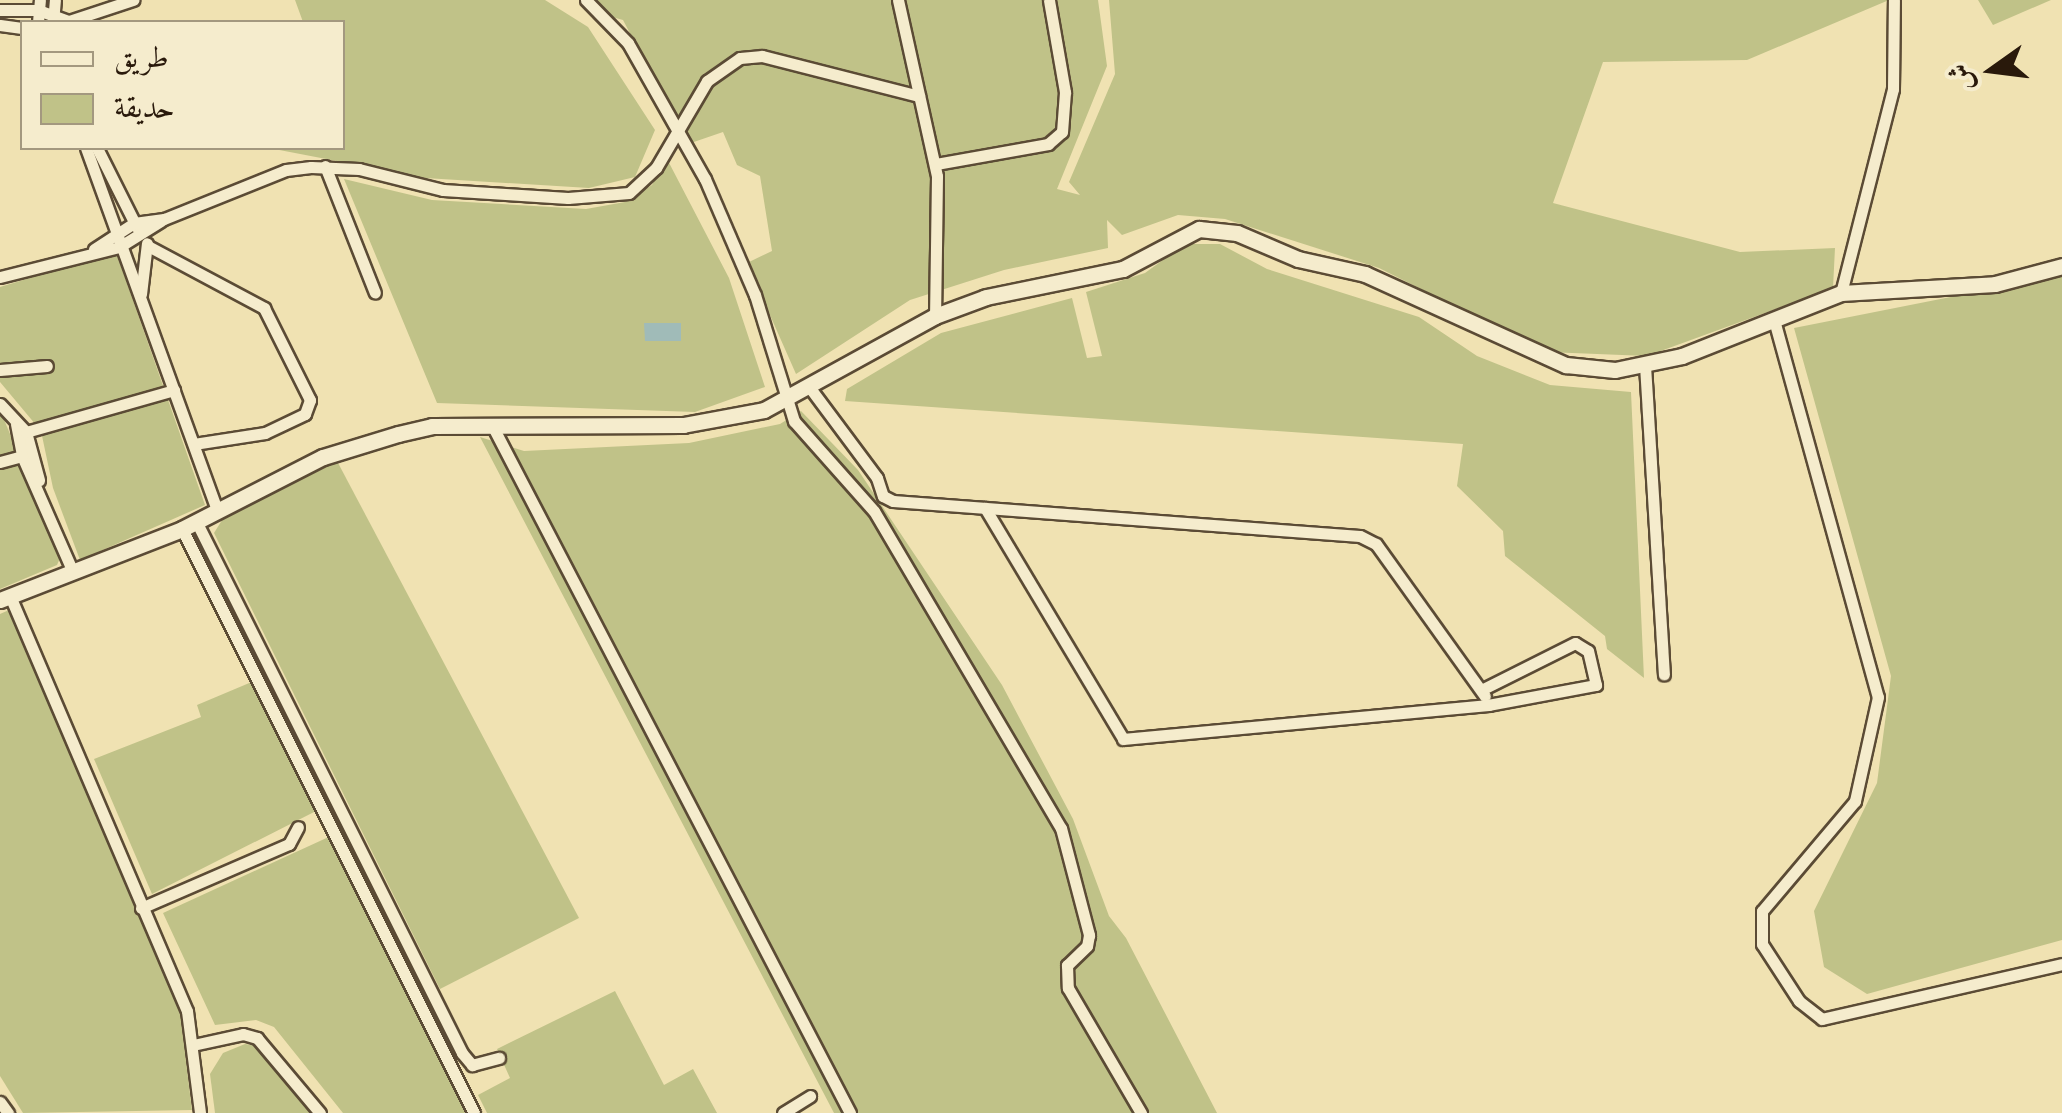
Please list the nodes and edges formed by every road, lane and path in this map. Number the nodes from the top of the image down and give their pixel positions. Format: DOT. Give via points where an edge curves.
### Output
graph roads {
  1 [pos="55,0"];
  2 [pos="133,0"];
  3 [pos="586,0"];
  4 [pos="898,0"];
  5 [pos="1048,0"];
  6 [pos="1894,0"];
  7 [pos="0,10"];
  8 [pos="39,11"];
  9 [pos="53,18"];
  10 [pos="73,20"];
  11 [pos="919,96"];
  12 [pos="678,133"];
  13 [pos="87,150"];
  14 [pos="98,150"];
  15 [pos="936,164"];
  16 [pos="325,166"];
  17 [pos="164,218"];
  18 [pos="134,223"];
  19 [pos="112,231"];
  20 [pos="145,241"];
  21 [pos="119,247"];
  22 [pos="94,249"];
  23 [pos="2062,266"];
  24 [pos="0,277"];
  25 [pos="1841,293"];
  26 [pos="375,294"];
  27 [pos="140,298"];
  28 [pos="935,316"];
  29 [pos="1774,320"];
  30 [pos="1645,365"];
  31 [pos="47,366"];
  32 [pos="0,370"];
  33 [pos="810,388"];
  34 [pos="174,390"];
  35 [pos="786,400"];
  36 [pos="0,404"];
  37 [pos="21,428"];
  38 [pos="494,429"];
  39 [pos="194,444"];
  40 [pos="22,456"];
  41 [pos="0,462"];
  42 [pos="39,484"];
  43 [pos="985,508"];
  44 [pos="218,509"];
  45 [pos="189,525"];
  46 [pos="73,572"];
  47 [pos="5,598"];
  48 [pos="1664,674"];
  49 [pos="1482,689"];
  50 [pos="1488,704"];
  51 [pos="298,826"];
  52 [pos="141,908"];
  53 [pos="2062,964"];
  54 [pos="193,1045"];
  55 [pos="499,1058"];
  56 [pos="810,1096"];
  57 [pos="0,1102"];
  58 [pos="8,1113"];
  59 [pos="200,1113"];
  60 [pos="320,1113"];
  61 [pos="474,1113"];
  62 [pos="783,1113"];
  63 [pos="850,1113"];
  64 [pos="1140,1113"];
  1 -- 9 [label="street"];
  2 -- 10 [label="street"];
  3 -- 12 [label="street" via="628,43"];
  4 -- 11 [label="street"];
  5 -- 15 [label="street" via="1065,92 1062,132 1048,144"];
  6 -- 25 [label="street" via="1893,89"];
  7 -- 8 [label="street"];
  8 -- 9 [label="street"];
  11 -- 12 [label="street" via="762,56 740,58 707,81"];
  11 -- 15 [label="street"];
  12 -- 16 [label="street" via="646,182 610,198 443,190"];
  12 -- 35 [label="street" via="734,240"];
  13 -- 19 [label="street"];
  14 -- 18 [label="street"];
  15 -- 28 [label="street"];
  16 -- 17 [label="street" via="286,170"];
  16 -- 26 [label="street"];
  17 -- 18 [label="street"];
  17 -- 20 [label="street"];
  18 -- 19 [label="street"];
  18 -- 20 [label="street"];
  19 -- 21 [label="street"];
  19 -- 22 [label="street"];
  20 -- 21 [label="street"];
  20 -- 27 [label="street"];
  20 -- 39 [label="street" via="264,308 310,400 304,414 264,434"];
  21 -- 22 [label="street"];
  21 -- 27 [label="street"];
  22 -- 24 [label="street"];
  23 -- 25 [label="street" via="1995,284"];
  25 -- 29 [label="street"];
  27 -- 34 [label="street"];
  28 -- 30 [label="street" via="986,297 1124,268 1183,233 1215,228 1298,259 1365,274 1566,365"];
  28 -- 33 [label="street"];
  29 -- 30 [label="street"];
  29 -- 53 [label="street" via="1878,697 1855,800 1762,911 1762,944 1798,1001 1822,1019"];
  30 -- 48 [label="street"];
  31 -- 32 [label="street"];
  33 -- 35 [label="street"];
  33 -- 43 [label="street" via="877,478 883,496"];
  34 -- 37 [label="street"];
  34 -- 39 [label="street"];
  35 -- 38 [label="street" via="683,426"];
  35 -- 64 [label="street" via="794,420 874,511 1061,828 1089,935 1064,978"];
  36 -- 37 [label="street"];
  37 -- 40 [label="street"];
  37 -- 42 [label="street"];
  38 -- 44 [label="street" via="432,426 357,445"];
  38 -- 63 [label="street"];
  39 -- 44 [label="street"];
  40 -- 41 [label="street"];
  40 -- 42 [label="street"];
  42 -- 46 [label="street"];
  43 -- 49 [label="street" via="1360,536 1376,544"];
  43 -- 50 [label="street" via="1123,739"];
  44 -- 45 [label="street"];
  45 -- 46 [label="street"];
  45 -- 55 [label="street" via="462,1053 472,1065"];
  45 -- 61 [label="street"];
  46 -- 47 [label="street"];
  47 -- 52 [label="street"];
  49 -- 50 [label="street"];
  49 -- 50 [label="street" via="1570,645 1588,651 1593,690"];
  51 -- 52 [label="street" via="290,844"];
  52 -- 54 [label="street" via="187,1010"];
  54 -- 59 [label="street"];
  54 -- 60 [label="street" via="242,1034 258,1038"];
  56 -- 62 [label="street"];
  57 -- 58 [label="street"];
}
